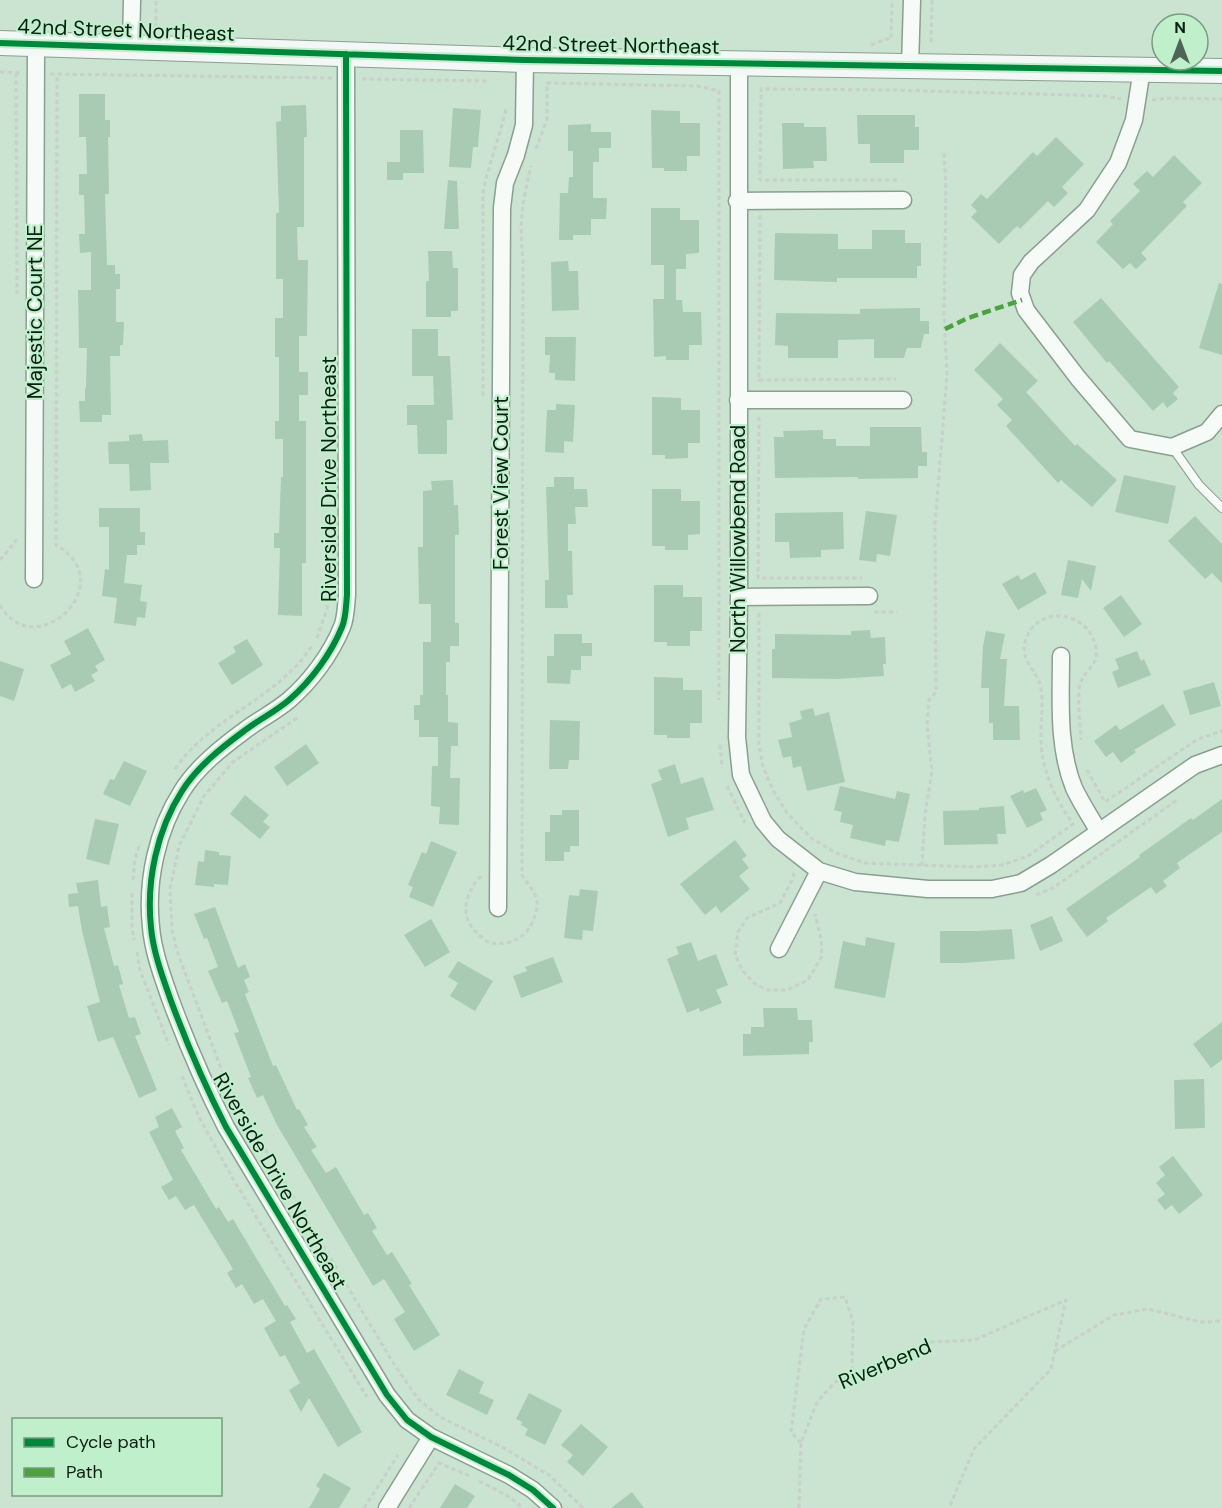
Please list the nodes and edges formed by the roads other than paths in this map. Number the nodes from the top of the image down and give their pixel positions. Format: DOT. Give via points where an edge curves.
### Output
graph roads {
  1 [pos="132,0"];
  2 [pos="912,0"];
  3 [pos="0,43"];
  4 [pos="36,44"];
  5 [pos="131,46"];
  6 [pos="346,54"];
  7 [pos="525,60"];
  8 [pos="739,64"];
  9 [pos="910,67"];
  10 [pos="1142,69"];
  11 [pos="1222,71"];
  12 [pos="903,200"];
  13 [pos="737,201"];
  14 [pos="738,400"];
  15 [pos="903,400"];
  16 [pos="1222,414"];
  17 [pos="1172,447"];
  18 [pos="1222,508"];
  19 [pos="34,579"];
  20 [pos="739,597"];
  21 [pos="872,604"];
  22 [pos="1061,656"];
  23 [pos="1222,755"];
  24 [pos="1099,832"];
  25 [pos="819,871"];
  26 [pos="498,908"];
  27 [pos="779,949"];
  28 [pos="430,1437"];
  29 [pos="387,1508"];
  30 [pos="553,1508"];
  1 -- 5 [label="street"];
  2 -- 9 [label="street"];
  3 -- 4 [label="street, 42nd Street Northeast"];
  4 -- 5 [label="street, 42nd Street Northeast"];
  4 -- 19 [label="street, Majestic Court NE"];
  5 -- 6 [label="street, 42nd Street Northeast"];
  6 -- 7 [label="street, 42nd Street Northeast"];
  6 -- 28 [label="street, Riverside Drive Northeast" via="347,595 343,625 312,676 288,700 208,760 182,790 155,857 151,928 179,1023 226,1127 387,1395 407,1420"];
  7 -- 8 [label="street, 42nd Street Northeast"];
  7 -- 26 [label="street, Forest View Court" via="524,125 504,183 502,208"];
  8 -- 9 [label="street, 42nd Street Northeast"];
  8 -- 13 [label="street, North Willowbend Road"];
  9 -- 10 [label="street, 42nd Street Northeast"];
  10 -- 11 [label="street, 42nd Street Northeast"];
  10 -- 17 [label="street" via="1134,120 1119,163 1087,210 1031,262 1022,275 1020,293 1026,310 1130,439"];
  12 -- 13 [label="street"];
  13 -- 14 [label="street, North Willowbend Road"];
  14 -- 15 [label="street"];
  14 -- 20 [label="street, North Willowbend Road"];
  16 -- 17 [label="street" via="1207,432"];
  17 -- 18 [label="lane" via="1199,485"];
  20 -- 21 [label="street"];
  20 -- 25 [label="street, North Willowbend Road" via="737,737 741,775 763,821"];
  22 -- 24 [label="street" via="1066,763 1074,788"];
  23 -- 24 [label="street, North Willowbend Road" via="1195,765"];
  24 -- 25 [label="street, North Willowbend Road" via="1021,883 992,889 928,889 855,882"];
  25 -- 27 [label="street"];
  28 -- 29 [label="street"];
  28 -- 30 [label="street, Riverside Drive Northeast" via="509,1475"];
}
